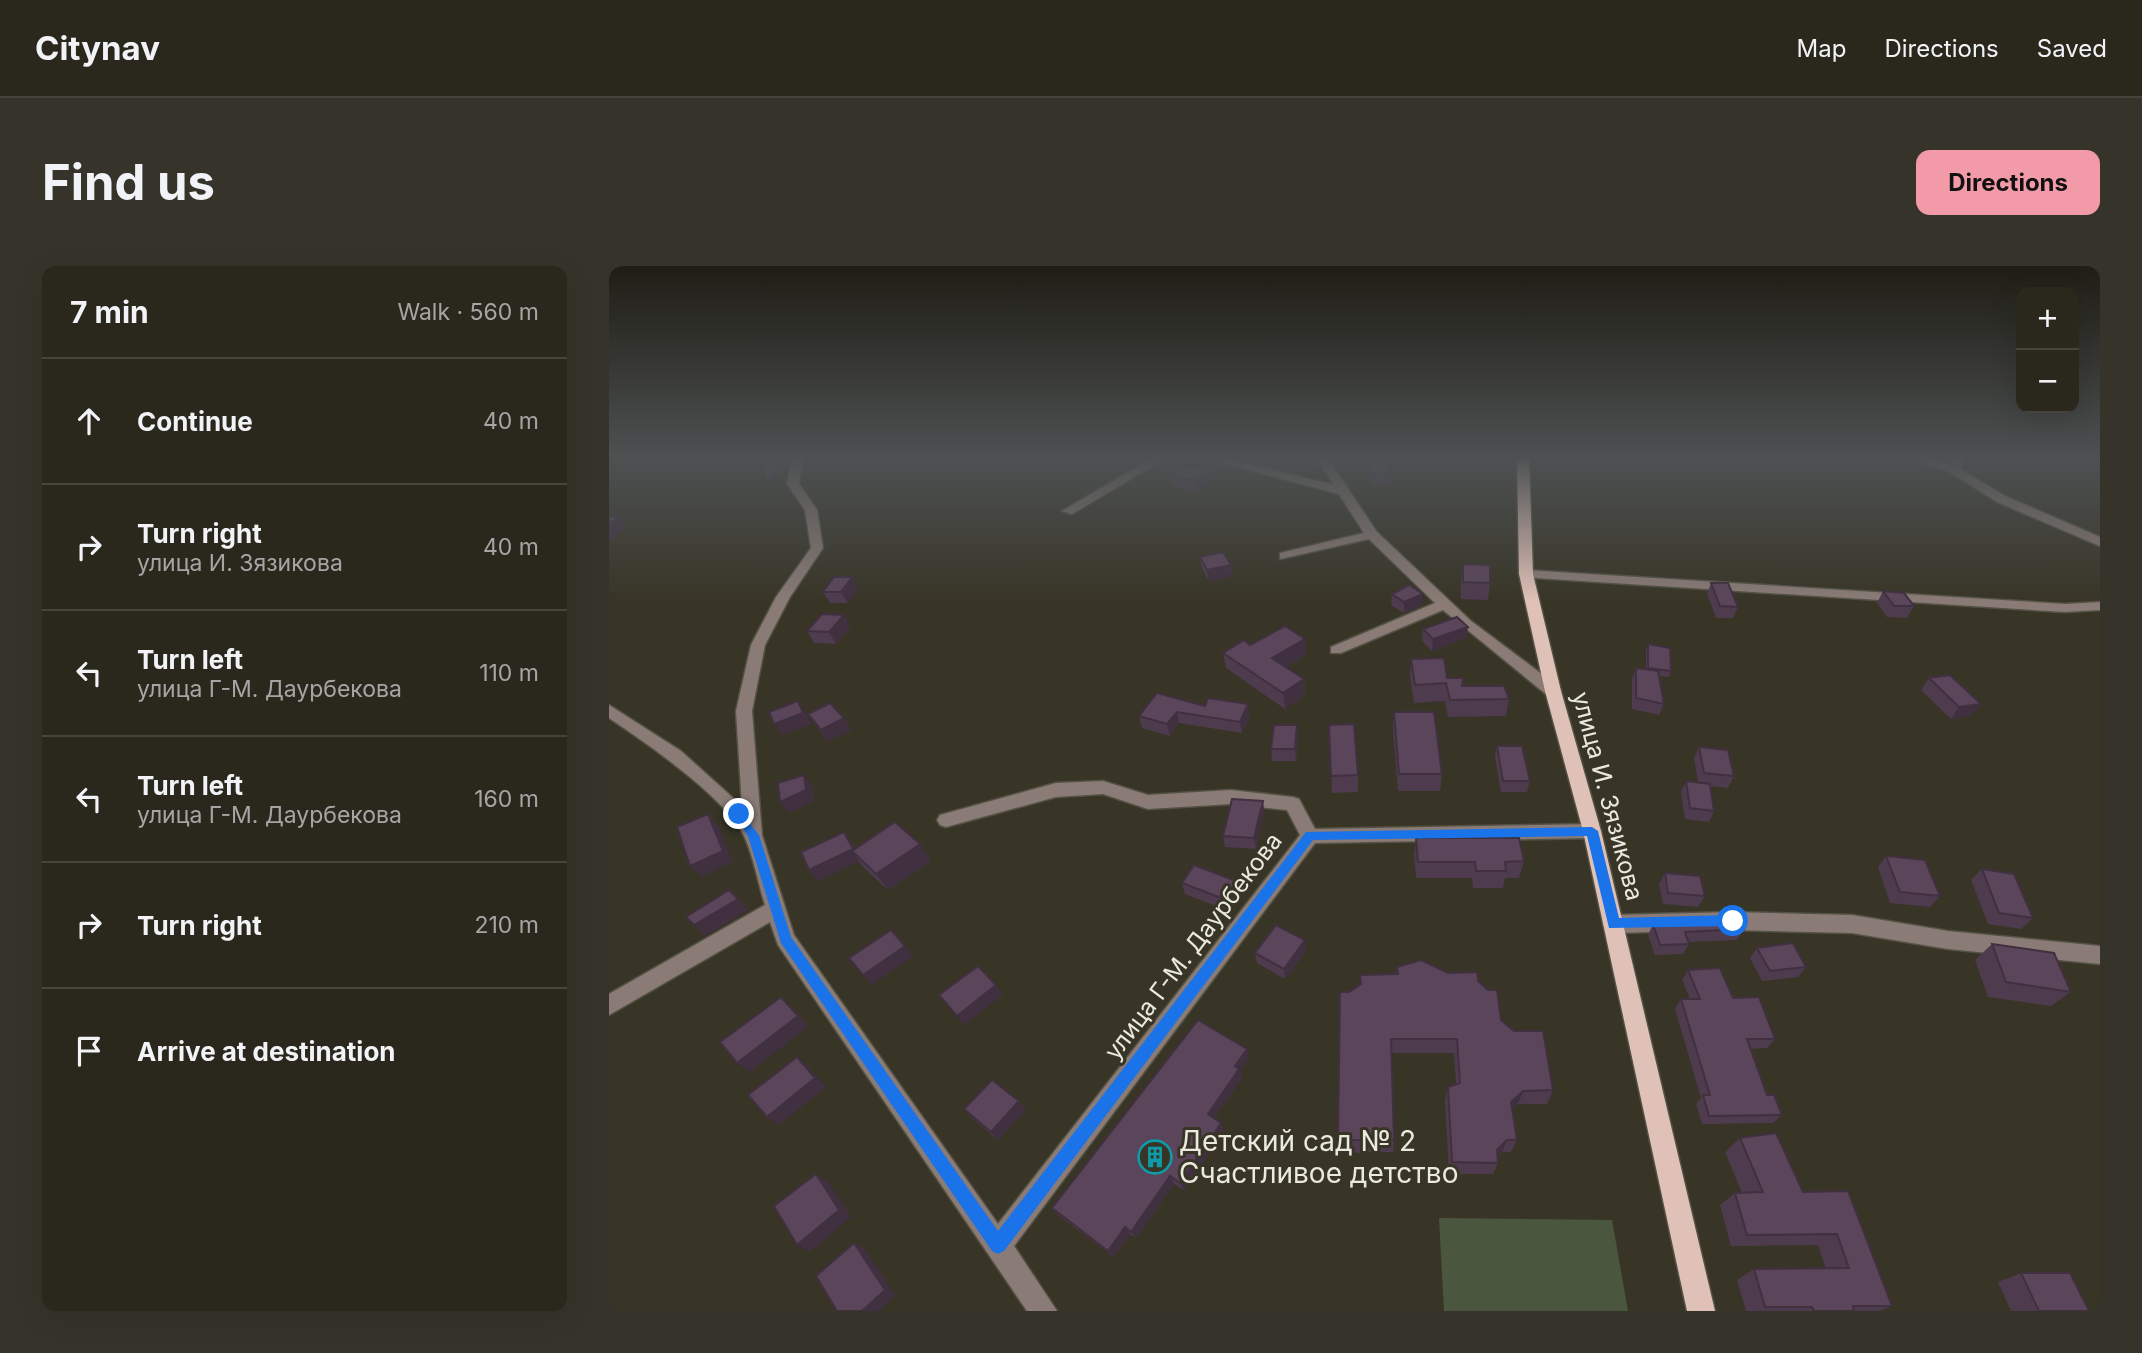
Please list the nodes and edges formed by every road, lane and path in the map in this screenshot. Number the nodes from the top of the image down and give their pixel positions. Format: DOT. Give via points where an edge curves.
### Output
graph roads {
  1 [pos="807,505"];
  2 [pos="1079,505"];
  3 [pos="1351,505"];
  4 [pos="1524,505"];
  5 [pos="2014,505"];
  6 [pos="1068,511"];
  7 [pos="1372,536"];
  8 [pos="2100,542"];
  9 [pos="1285,556"];
  10 [pos="1525,574"];
  11 [pos="1446,603"];
  12 [pos="2100,606"];
  13 [pos="1336,650"];
  14 [pos="1553,691"];
  15 [pos="609,710"];
  16 [pos="946,820"];
  17 [pos="1592,831"];
  18 [pos="753,835"];
  19 [pos="1310,836"];
  20 [pos="776,908"];
  21 [pos="1613,924"];
  22 [pos="2100,956"];
  23 [pos="609,1004"];
  24 [pos="998,1245"];
  25 [pos="1043,1311"];
  26 [pos="1701,1311"];
  1 -- 18 [label="street" via="817,548 783,597 758,645 744,711"];
  2 -- 6 [label="street"];
  3 -- 7 [label="street"];
  4 -- 10 [label="main road, улица И. Зязикова"];
  5 -- 8 [label="street"];
  7 -- 9 [label="street"];
  7 -- 11 [label="street"];
  10 -- 12 [label="street" via="2065,608"];
  10 -- 14 [label="main road, улица И. Зязикова"];
  11 -- 13 [label="street"];
  11 -- 14 [label="street" via="1466,624"];
  14 -- 17 [label="main road, улица И. Зязикова"];
  15 -- 18 [label="street" via="675,755 739,814"];
  16 -- 19 [label="street" via="1056,790 1103,787 1148,802 1231,797 1293,804"];
  17 -- 19 [label="street, улица Г-М. Даурбекова"];
  17 -- 21 [label="main road, улица И. Зязикова"];
  18 -- 20 [label="street"];
  19 -- 24 [label="street, улица Г-М. Даурбекова"];
  20 -- 23 [label="street"];
  20 -- 24 [label="street" via="785,939"];
  21 -- 22 [label="street" via="1852,924 1948,940"];
  21 -- 26 [label="main road, улица И. Зязикова"];
  24 -- 25 [label="street"];
}
